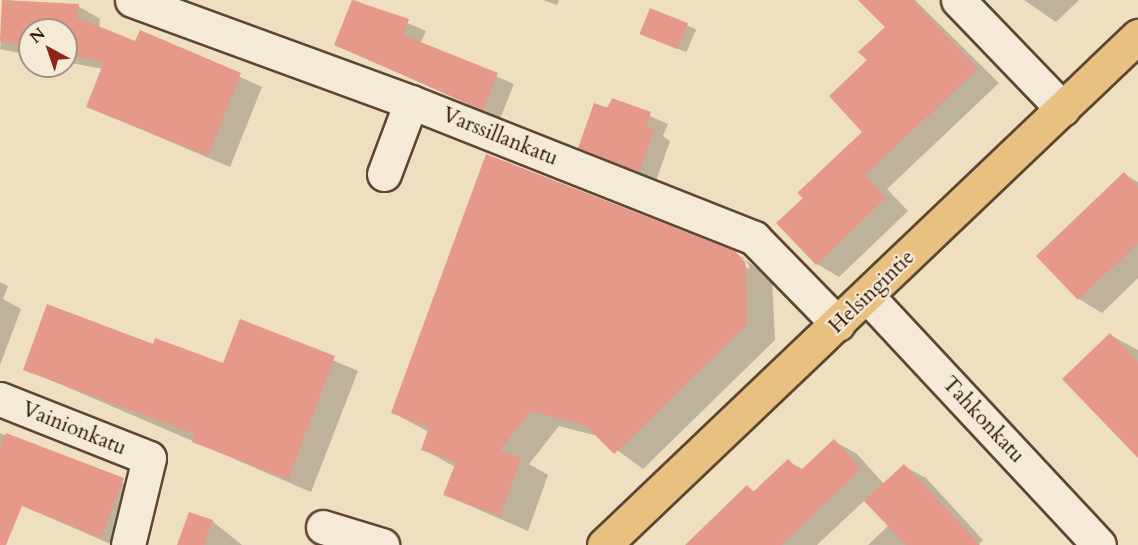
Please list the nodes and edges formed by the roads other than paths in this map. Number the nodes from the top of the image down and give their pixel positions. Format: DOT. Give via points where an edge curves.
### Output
graph roads {
  1 [pos="132,0"];
  2 [pos="958,0"];
  3 [pos="1138,36"];
  4 [pos="411,102"];
  5 [pos="1062,109"];
  6 [pos="384,174"];
  7 [pos="867,296"];
  8 [pos="838,324"];
  9 [pos="0,399"];
  10 [pos="323,527"];
  11 [pos="128,545"];
  12 [pos="382,545"];
  13 [pos="604,545"];
  14 [pos="1100,545"];
  1 -- 4 [label="street, Varssillankatu"];
  2 -- 5 [label="street"];
  3 -- 5 [label="main road, Helsingintie"];
  4 -- 6 [label="street"];
  4 -- 8 [label="street, Varssillankatu" via="754,238"];
  5 -- 7 [label="main road, Helsingintie"];
  7 -- 8 [label="main road, Helsingintie"];
  7 -- 14 [label="street, Tahkonkatu"];
  8 -- 13 [label="main road, Helsingintie"];
  9 -- 11 [label="street, Vainionkatu" via="149,458"];
  10 -- 12 [label="street"];
}
